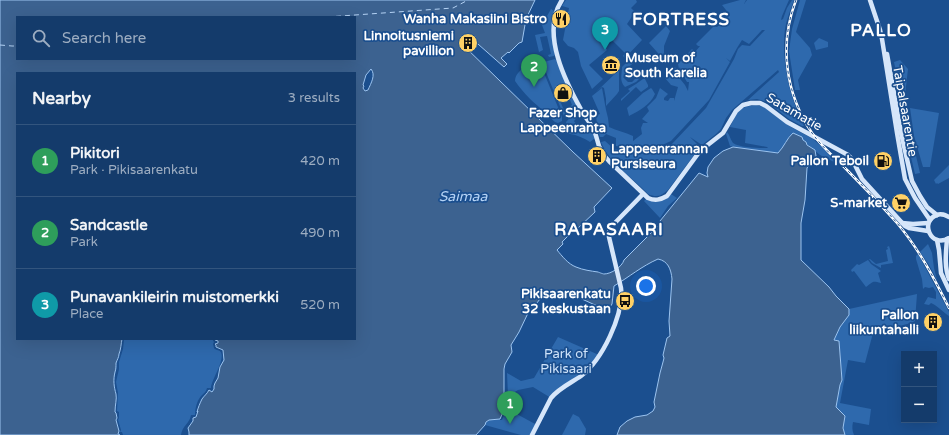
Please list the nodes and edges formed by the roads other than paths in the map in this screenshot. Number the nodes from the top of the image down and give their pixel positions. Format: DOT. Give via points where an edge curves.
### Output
graph roads {
  1 [pos="562,0"];
  2 [pos="872,0"];
  3 [pos="643,194"];
  4 [pos="937,215"];
  5 [pos="949,217"];
  6 [pos="929,222"];
  7 [pos="902,223"];
  8 [pos="928,231"];
  9 [pos="948,238"];
  10 [pos="937,240"];
  11 [pos="949,279"];
  12 [pos="949,290"];
  13 [pos="532,435"];
  1 -- 3 [label="street" via="556,10 554,29 558,56 565,76 604,156"];
  2 -- 4 [label="street, Taipalsaarentie" via="884,35 911,177 920,196"];
  2 -- 6 [label="street, Taipalsaarentie" via="882,39 905,179"];
  3 -- 7 [label="street, Satamatie" via="656,200 667,196 700,151 723,133 733,114 740,107 760,103 787,122 848,155 862,179"];
  3 -- 13 [label="street" via="609,232 621,288 621,303 608,342 581,376 555,392"];
  4 -- 5 [label="street"];
  4 -- 6 [label="street"];
  6 -- 7 [label="street"];
  6 -- 8 [label="street"];
  7 -- 8 [label="street, Satamatie" via="909,228"];
  8 -- 10 [label="street"];
  9 -- 10 [label="street"];
  9 -- 11 [label="street" via="945,258"];
  10 -- 12 [label="street" via="941,273"];
}
